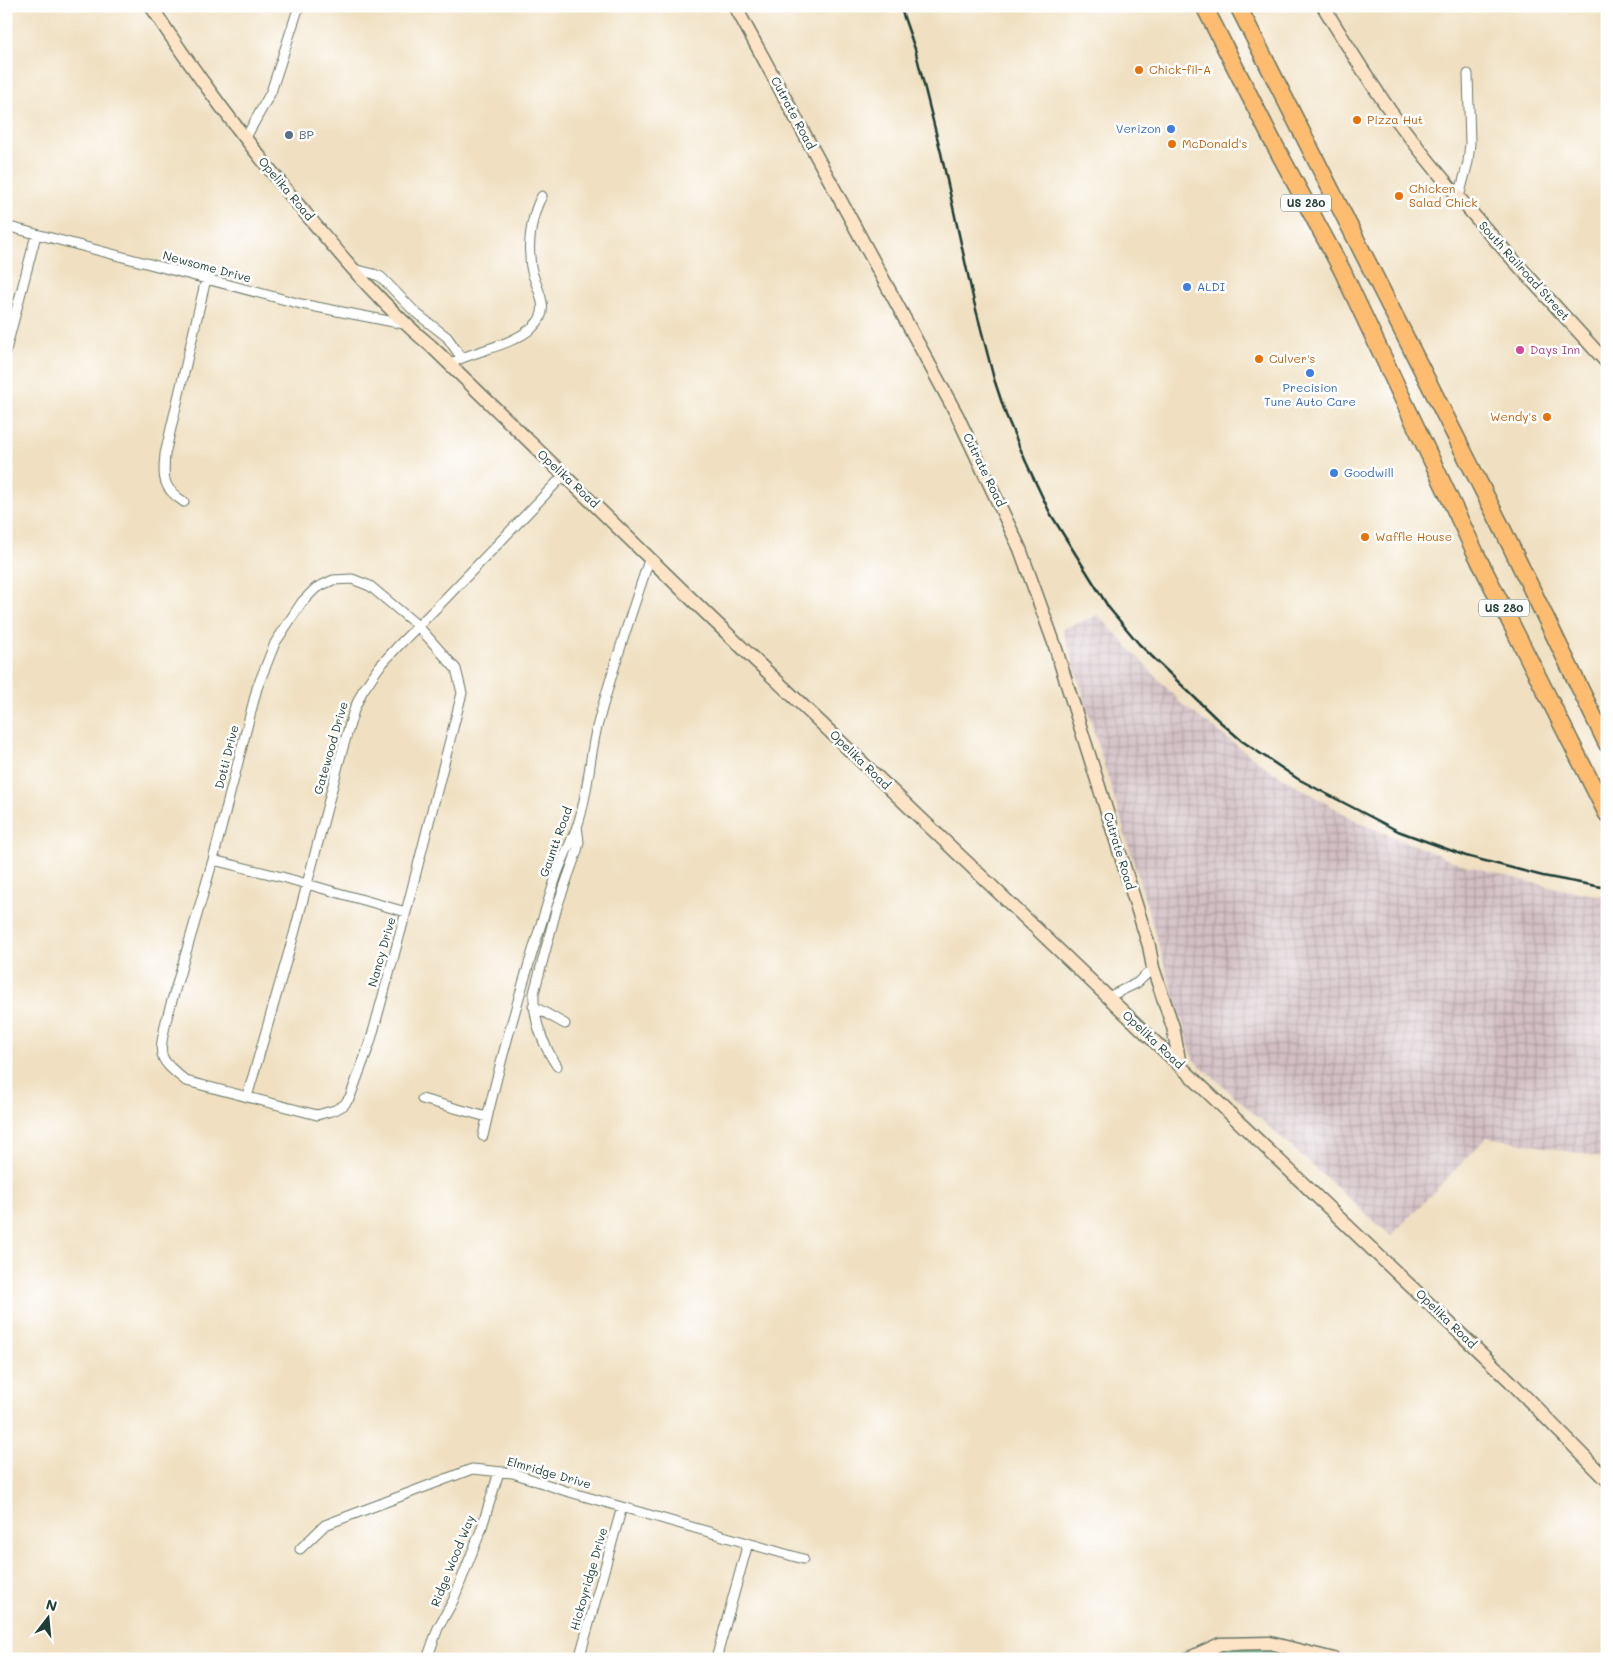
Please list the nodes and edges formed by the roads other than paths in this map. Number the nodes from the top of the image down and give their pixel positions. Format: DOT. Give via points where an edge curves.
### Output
graph roads {
  1 [pos="151,6"];
  2 [pos="299,6"];
  3 [pos="736,6"];
  4 [pos="1204,6"];
  5 [pos="1238,6"];
  6 [pos="1323,6"];
  7 [pos="1468,74"];
  8 [pos="245,139"];
  9 [pos="542,196"];
  10 [pos="1459,197"];
  11 [pos="6,226"];
  12 [pos="36,235"];
  13 [pos="354,269"];
  14 [pos="206,279"];
  15 [pos="404,324"];
  16 [pos="6,350"];
  17 [pos="462,357"];
  18 [pos="1607,363"];
  19 [pos="449,364"];
  20 [pos="563,476"];
  21 [pos="184,502"];
  22 [pos="650,557"];
  23 [pos="418,626"];
  24 [pos="1607,744"];
  25 [pos="1607,814"];
  26 [pos="577,826"];
  27 [pos="213,860"];
  28 [pos="307,884"];
  29 [pos="406,912"];
  30 [pos="1153,968"];
  31 [pos="1108,997"];
  32 [pos="533,1006"];
  33 [pos="565,1024"];
  34 [pos="164,1060"];
  35 [pos="557,1066"];
  36 [pos="1180,1066"];
  37 [pos="247,1097"];
  38 [pos="422,1099"];
  39 [pos="487,1118"];
  40 [pos="483,1136"];
  41 [pos="500,1472"];
  42 [pos="1607,1480"];
  43 [pos="622,1507"];
  44 [pos="748,1543"];
  45 [pos="300,1549"];
  46 [pos="803,1559"];
  47 [pos="427,1659"];
  48 [pos="579,1659"];
  49 [pos="716,1659"];
  50 [pos="1187,1659"];
  51 [pos="1334,1659"];
  1 -- 8 [label="main road, Opelika Road"];
  2 -- 8 [label="street" via="271,92"];
  3 -- 30 [label="main road, Cutrate Road" via="957,415 1020,550 1054,643"];
  4 -- 25 [label="highway, US 280" via="1342,270 1462,526"];
  5 -- 24 [label="highway, US 280" via="1505,534"];
  6 -- 10 [label="main road, South Railroad Street" via="1391,112"];
  7 -- 10 [label="street" via="1470,143"];
  8 -- 13 [label="main road, Opelika Road"];
  9 -- 17 [label="street" via="534,215 529,254 532,273 543,301 539,320 526,333"];
  10 -- 18 [label="main road, South Railroad Street"];
  11 -- 12 [label="street, Newsome Drive"];
  12 -- 14 [label="street, Newsome Drive"];
  12 -- 16 [label="street"];
  13 -- 15 [label="main road, Opelika Road"];
  13 -- 17 [label="street" via="381,278 416,313 447,337"];
  14 -- 15 [label="street, Newsome Drive" via="301,304"];
  14 -- 21 [label="street" via="165,454 165,483"];
  15 -- 19 [label="main road, Opelika Road"];
  17 -- 19 [label="street"];
  19 -- 20 [label="main road, Opelika Road"];
  20 -- 22 [label="main road, Opelika Road"];
  20 -- 23 [label="street, Gatewood Drive"];
  22 -- 26 [label="street, Gauntt Road" via="607,689"];
  22 -- 31 [label="main road, Opelika Road"];
  23 -- 27 [label="street, Dotti Drive" via="370,586 352,579 333,580 316,588 302,602 275,643 257,688"];
  23 -- 28 [label="street, Gatewood Drive" via="379,667 354,710"];
  23 -- 29 [label="street, Nancy Drive" via="456,669 462,693"];
  26 -- 32 [label="street" via="579,842 543,954"];
  26 -- 39 [label="street, Gauntt Road" via="556,878 529,963"];
  27 -- 28 [label="street"];
  27 -- 34 [label="street, Dotti Drive" via="166,1021 161,1050"];
  28 -- 29 [label="street"];
  28 -- 37 [label="street, Gatewood Drive"];
  29 -- 37 [label="street, Nancy Drive" via="370,1043 344,1105 317,1115"];
  30 -- 31 [label="street" via="1137,983"];
  30 -- 36 [label="main road, Cutrate Road" via="1173,1027"];
  31 -- 36 [label="main road, Opelika Road"];
  32 -- 33 [label="street"];
  32 -- 35 [label="street" via="543,1040"];
  34 -- 37 [label="street, Nancy Drive" via="186,1081"];
  36 -- 42 [label="main road, Opelika Road" via="1510,1381"];
  38 -- 39 [label="street"];
  39 -- 40 [label="street, Gauntt Road"];
  41 -- 43 [label="street, Elmridge Drive"];
  41 -- 45 [label="street, Elmridge Drive" via="472,1469 325,1525"];
  41 -- 47 [label="street, Ridge Wood Way" via="453,1601 438,1628"];
  43 -- 44 [label="street, Elmridge Drive"];
  43 -- 48 [label="street, Hickoyridge Drive"];
  44 -- 46 [label="street, Elmridge Drive"];
  44 -- 49 [label="street"];
  50 -- 51 [label="main road" via="1220,1644 1270,1643"];
}
